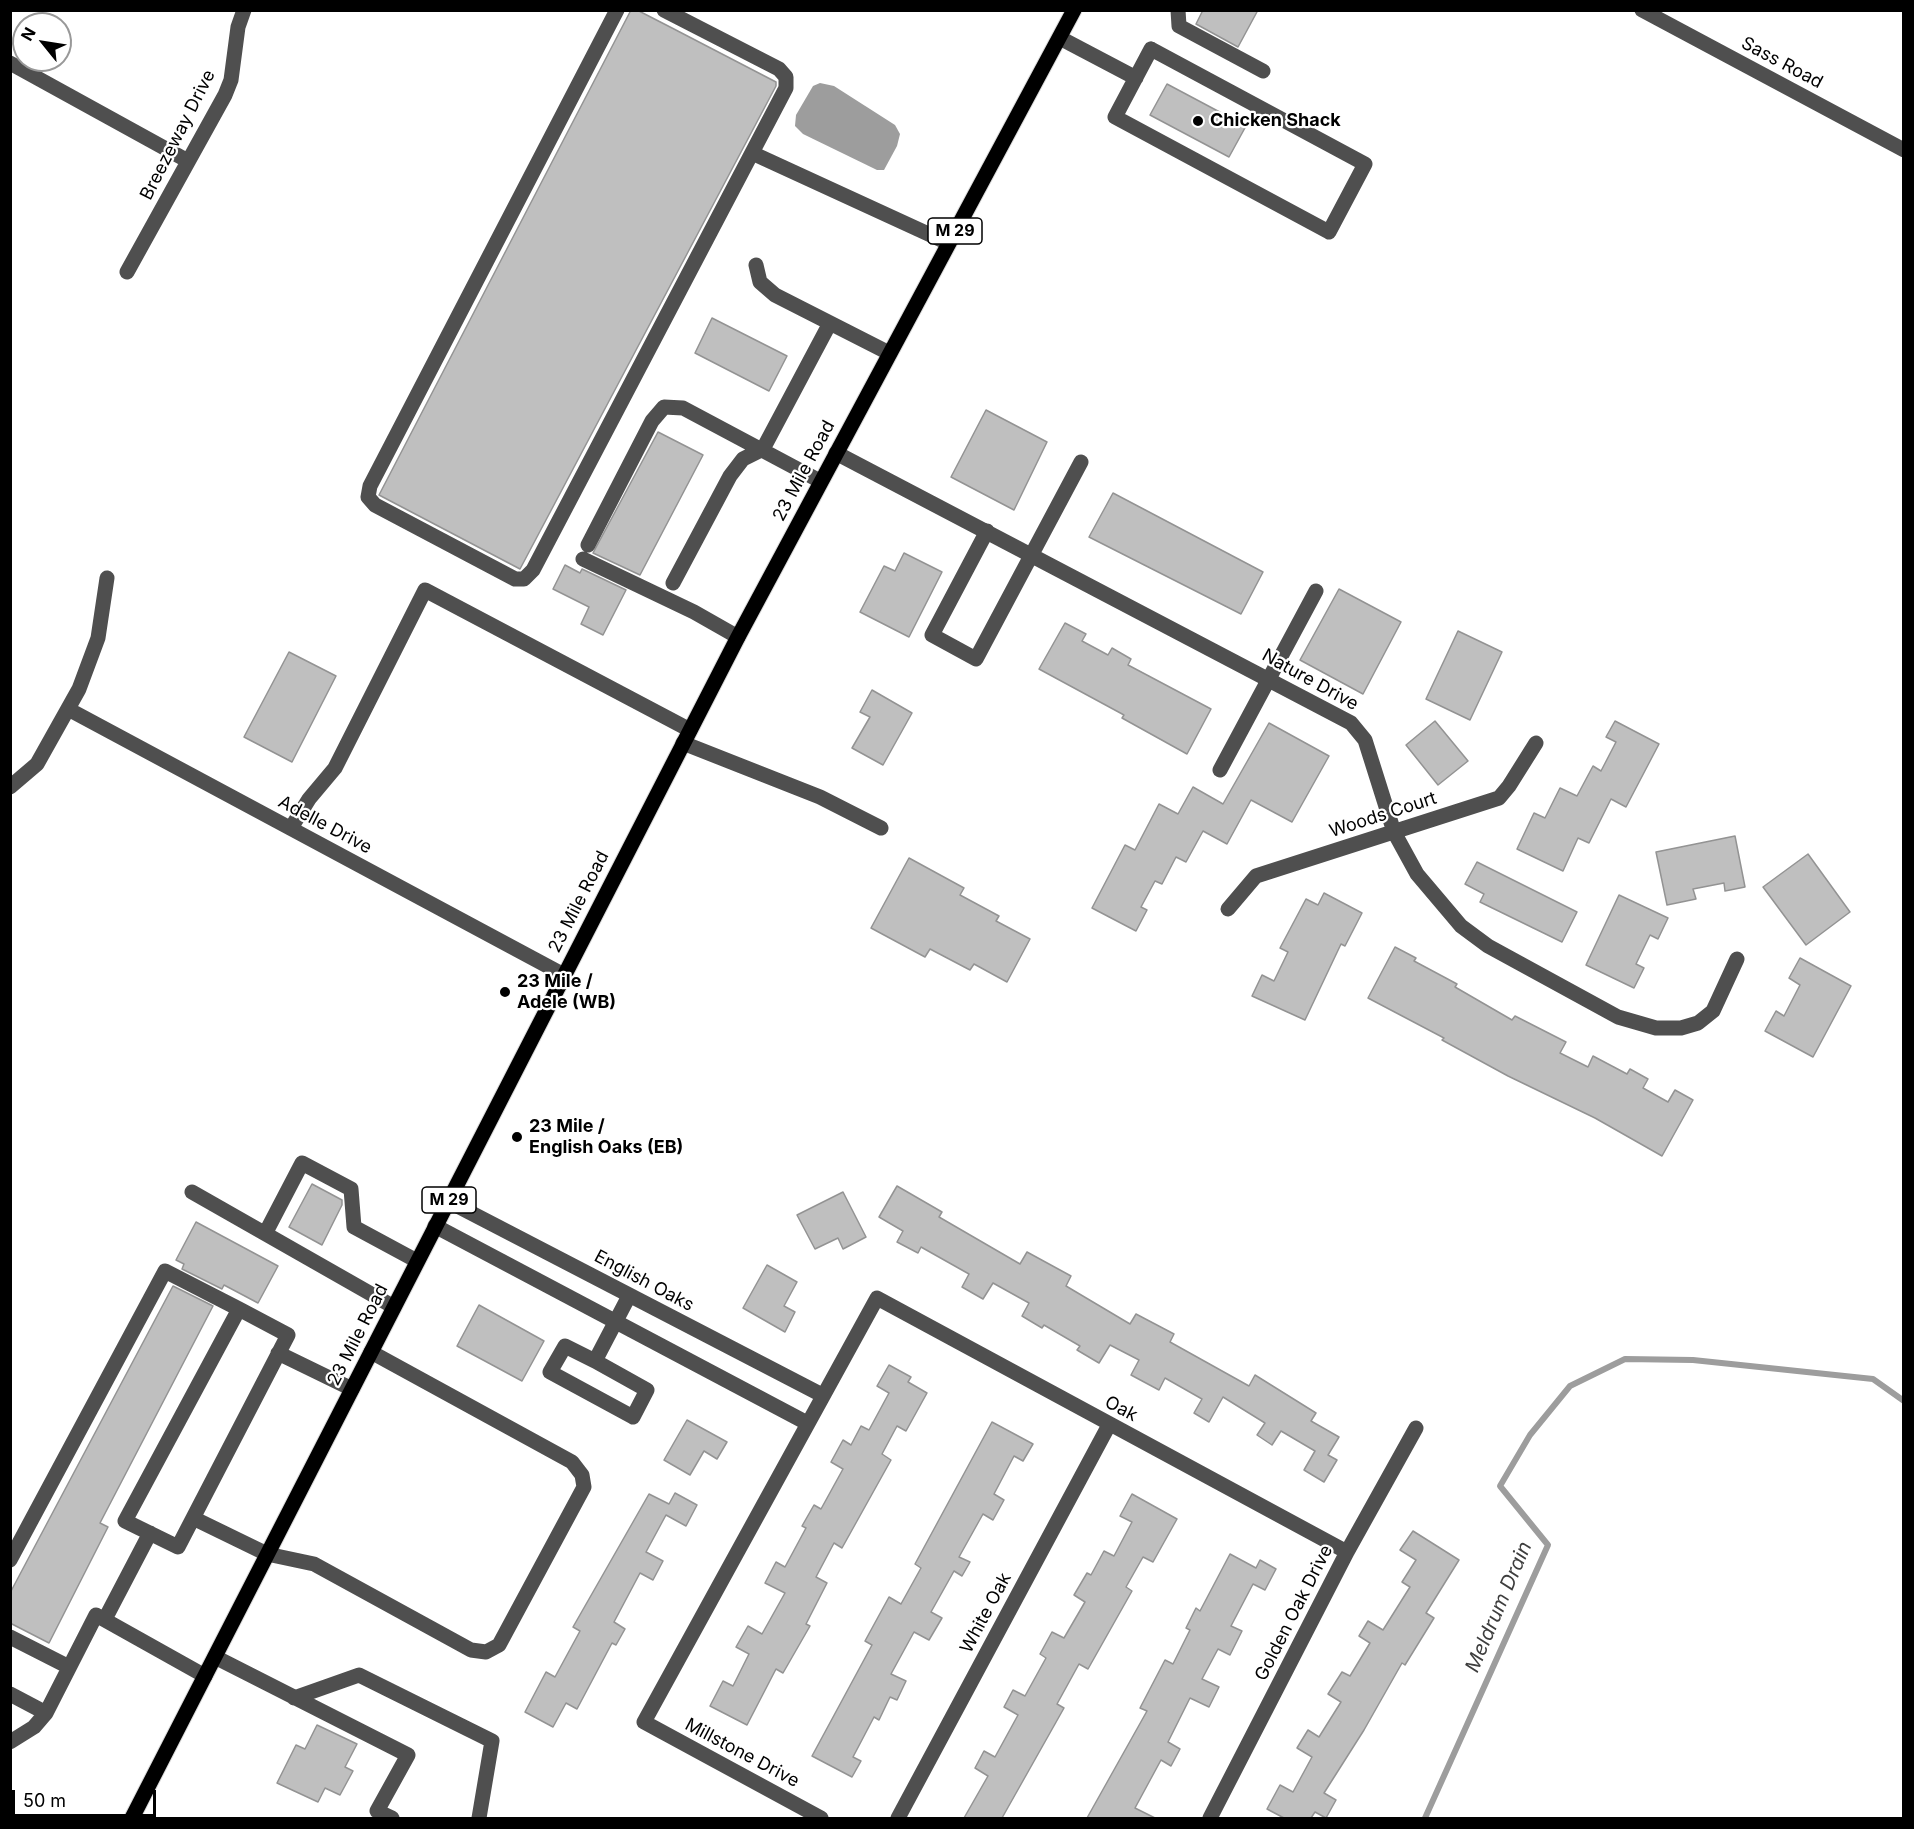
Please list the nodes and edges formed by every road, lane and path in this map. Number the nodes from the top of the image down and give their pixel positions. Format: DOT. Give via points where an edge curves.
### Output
graph roads {
  1 [pos="244,10"];
  2 [pos="616,10"];
  3 [pos="664,10"];
  4 [pos="1074,10"];
  5 [pos="1178,10"];
  6 [pos="1642,10"];
  7 [pos="1059,38"];
  8 [pos="10,63"];
  9 [pos="1263,71"];
  10 [pos="1136,78"];
  11 [pos="1904,150"];
  12 [pos="752,153"];
  13 [pos="188,161"];
  14 [pos="948,243"];
  15 [pos="756,265"];
  16 [pos="127,272"];
  17 [pos="830,323"];
  18 [pos="889,353"];
  19 [pos="763,449"];
  20 [pos="836,453"];
  21 [pos="1081,462"];
  22 [pos="820,481"];
  23 [pos="987,531"];
  24 [pos="1031,556"];
  25 [pos="107,578"];
  26 [pos="673,583"];
  27 [pos="1316,591"];
  28 [pos="738,637"];
  29 [pos="1269,678"];
  30 [pos="68,709"];
  31 [pos="686,737"];
  32 [pos="1536,742"];
  33 [pos="1220,770"];
  34 [pos="10,787"];
  35 [pos="291,828"];
  36 [pos="881,828"];
  37 [pos="1395,832"];
  38 [pos="1228,909"];
  39 [pos="1737,958"];
  40 [pos="564,975"];
  41 [pos="192,1192"];
  42 [pos="448,1201"];
  43 [pos="435,1226"];
  44 [pos="266,1232"];
  45 [pos="417,1261"];
  46 [pos="629,1296"];
  47 [pos="394,1307"];
  48 [pos="239,1309"];
  49 [pos="616,1322"];
  50 [pos="371,1352"];
  51 [pos="278,1353"];
  52 [pos="595,1361"];
  53 [pos="352,1389"];
  54 [pos="822,1395"];
  55 [pos="807,1423"];
  56 [pos="1109,1425"];
  57 [pos="1416,1428"];
  58 [pos="193,1518"];
  59 [pos="150,1533"];
  60 [pos="1347,1552"];
  61 [pos="267,1554"];
  62 [pos="10,1560"];
  63 [pos="105,1619"];
  64 [pos="10,1637"];
  65 [pos="215,1657"];
  66 [pos="69,1667"];
  67 [pos="205,1676"];
  68 [pos="10,1694"];
  69 [pos="294,1698"];
  70 [pos="46,1713"];
  71 [pos="10,1742"];
  72 [pos="132,1818"];
  73 [pos="392,1818"];
  74 [pos="478,1818"];
  75 [pos="821,1818"];
  76 [pos="898,1818"];
  77 [pos="1210,1818"];
  1 -- 13 [label="street, Breezeway Drive" via="231,80"];
  2 -- 12 [label="street" via="370,486 368,497 375,505 515,579 524,579 533,570"];
  3 -- 12 [label="street" via="779,69 786,77 786,88"];
  4 -- 7 [label="main road, 23 Mile Road / M 29"];
  5 -- 9 [label="street" via="1179,26"];
  6 -- 11 [label="street, Sass Road"];
  7 -- 10 [label="street"];
  7 -- 14 [label="main road, 23 Mile Road / M 29"];
  8 -- 13 [label="street"];
  10 -- 10 [label="street" via="1115,117 1329,232 1365,164 1151,49"];
  12 -- 14 [label="street"];
  13 -- 16 [label="street, Breezeway Drive"];
  14 -- 18 [label="main road, 23 Mile Road / M 29"];
  15 -- 17 [label="street" via="760,282 775,295"];
  17 -- 18 [label="street"];
  17 -- 19 [label="street"];
  18 -- 20 [label="main road, 23 Mile Road / M 29"];
  19 -- 22 [label="street"];
  19 -- 26 [label="street" via="743,459 730,476"];
  19 -- 28 [label="street" via="682,408 664,407 652,421 585,552"];
  20 -- 22 [label="main road, 23 Mile Road / M 29"];
  20 -- 23 [label="street, Nature Drive"];
  21 -- 24 [label="street"];
  22 -- 28 [label="main road, 23 Mile Road / M 29"];
  23 -- 24 [label="street, Nature Drive"];
  23 -- 24 [label="street" via="932,635 976,659"];
  24 -- 29 [label="street, Nature Drive"];
  25 -- 30 [label="street" via="98,638"];
  27 -- 29 [label="street"];
  28 -- 31 [label="main road, 23 Mile Road / M 29"];
  29 -- 33 [label="street"];
  29 -- 37 [label="street, Nature Drive" via="1338,714 1365,740"];
  30 -- 34 [label="street" via="37,764"];
  30 -- 35 [label="street, Adelle Drive"];
  31 -- 35 [label="street" via="425,590 335,768"];
  31 -- 36 [label="street"];
  31 -- 40 [label="main road, 23 Mile Road / M 29"];
  32 -- 37 [label="street, Woods Court" via="1499,798"];
  35 -- 40 [label="street, Adelle Drive"];
  37 -- 38 [label="street, Woods Court" via="1256,876"];
  37 -- 39 [label="street, Nature Drive" via="1417,874 1461,926 1488,946 1618,1017 1656,1028 1698,1023 1713,1011"];
  40 -- 42 [label="main road, 23 Mile Road / M 29"];
  41 -- 44 [label="street"];
  42 -- 43 [label="main road, 23 Mile Road / M 29"];
  42 -- 46 [label="street, English Oaks"];
  43 -- 45 [label="main road, 23 Mile Road / M 29"];
  43 -- 49 [label="street"];
  44 -- 45 [label="street" via="302,1163 351,1189 354,1227"];
  44 -- 47 [label="street"];
  45 -- 47 [label="main road, 23 Mile Road / M 29"];
  46 -- 49 [label="street"];
  46 -- 54 [label="street, English Oaks"];
  47 -- 50 [label="main road, 23 Mile Road / M 29"];
  48 -- 51 [label="street" via="288,1335"];
  48 -- 59 [label="street" via="125,1521"];
  48 -- 62 [label="street" via="165,1271"];
  49 -- 52 [label="street"];
  49 -- 55 [label="street"];
  50 -- 53 [label="main road, 23 Mile Road / M 29"];
  50 -- 61 [label="street" via="572,1462 582,1475 584,1487 499,1645 486,1652 471,1650 314,1564"];
  51 -- 53 [label="street"];
  51 -- 58 [label="street"];
  52 -- 52 [label="street" via="647,1390 633,1417 550,1372 564,1346"];
  53 -- 61 [label="main road, 23 Mile Road / M 29"];
  54 -- 55 [label="street"];
  54 -- 56 [label="street, Oak" via="877,1298"];
  55 -- 75 [label="street, Millstone Drive" via="644,1722"];
  56 -- 60 [label="street, Oak"];
  56 -- 76 [label="street, White Oak"];
  57 -- 60 [label="street, Golden Oak Drive"];
  58 -- 59 [label="street" via="178,1547"];
  58 -- 61 [label="street"];
  59 -- 63 [label="street"];
  60 -- 77 [label="street, Golden Oak Drive"];
  61 -- 65 [label="main road, 23 Mile Road / M 29"];
  63 -- 66 [label="street" via="96,1615"];
  63 -- 67 [label="street"];
  64 -- 66 [label="street"];
  65 -- 67 [label="main road, 23 Mile Road / M 29"];
  65 -- 69 [label="street"];
  66 -- 70 [label="street"];
  67 -- 72 [label="main road, 23 Mile Road / M 29"];
  68 -- 70 [label="street"];
  69 -- 73 [label="street" via="408,1755 377,1811"];
  69 -- 74 [label="street" via="359,1675 492,1741"];
  70 -- 71 [label="street" via="34,1727"];
}
